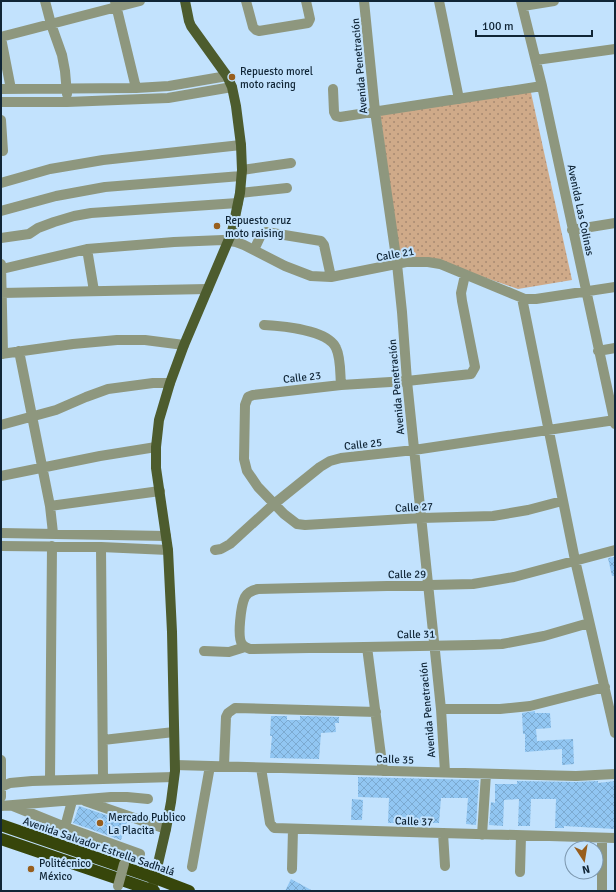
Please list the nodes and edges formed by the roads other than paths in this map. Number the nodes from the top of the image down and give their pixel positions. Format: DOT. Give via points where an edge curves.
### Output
graph roads {
  1 [pos="45,1"];
  2 [pos="140,1"];
  3 [pos="185,1"];
  4 [pos="246,1"];
  5 [pos="306,1"];
  6 [pos="364,1"];
  7 [pos="439,1"];
  8 [pos="554,1"];
  9 [pos="116,4"];
  10 [pos="522,4"];
  11 [pos="51,24"];
  12 [pos="1,38"];
  13 [pos="615,49"];
  14 [pos="536,60"];
  15 [pos="227,76"];
  16 [pos="542,86"];
  17 [pos="232,87"];
  18 [pos="66,88"];
  19 [pos="136,88"];
  20 [pos="6,89"];
  21 [pos="332,89"];
  22 [pos="459,99"];
  23 [pos="1,102"];
  24 [pos="67,102"];
  25 [pos="376,111"];
  26 [pos="1,120"];
  27 [pos="241,145"];
  28 [pos="3,151"];
  29 [pos="291,163"];
  30 [pos="242,173"];
  31 [pos="1,183"];
  32 [pos="287,188"];
  33 [pos="240,192"];
  34 [pos="238,203"];
  35 [pos="1,211"];
  36 [pos="615,223"];
  37 [pos="572,230"];
  38 [pos="1,238"];
  39 [pos="228,240"];
  40 [pos="87,249"];
  41 [pos="254,250"];
  42 [pos="397,264"];
  43 [pos="1,267"];
  44 [pos="465,275"];
  45 [pos="331,277"];
  46 [pos="615,287"];
  47 [pos="208,290"];
  48 [pos="94,291"];
  49 [pos="587,291"];
  50 [pos="2,293"];
  51 [pos="522,298"];
  52 [pos="264,325"];
  53 [pos="184,345"];
  54 [pos="615,348"];
  55 [pos="598,350"];
  56 [pos="19,351"];
  57 [pos="2,354"];
  58 [pos="407,381"];
  59 [pos="170,383"];
  60 [pos="341,385"];
  61 [pos="32,417"];
  62 [pos="615,421"];
  63 [pos="1,425"];
  64 [pos="549,431"];
  65 [pos="156,447"];
  66 [pos="414,450"];
  67 [pos="43,467"];
  68 [pos="1,476"];
  69 [pos="160,491"];
  70 [pos="562,501"];
  71 [pos="274,504"];
  72 [pos="50,506"];
  73 [pos="421,518"];
  74 [pos="1,533"];
  75 [pos="53,533"];
  76 [pos="166,536"];
  77 [pos="1,546"];
  78 [pos="52,546"];
  79 [pos="101,547"];
  80 [pos="168,550"];
  81 [pos="215,550"];
  82 [pos="615,550"];
  83 [pos="575,560"];
  84 [pos="428,585"];
  85 [pos="589,623"];
  86 [pos="244,645"];
  87 [pos="434,646"];
  88 [pos="367,647"];
  89 [pos="204,651"];
  90 [pos="605,687"];
  91 [pos="441,709"];
  92 [pos="376,712"];
  93 [pos="174,732"];
  94 [pos="615,733"];
  95 [pos="102,740"];
  96 [pos="1,760"];
  97 [pos="175,764"];
  98 [pos="210,766"];
  99 [pos="224,766"];
  100 [pos="261,768"];
  101 [pos="383,771"];
  102 [pos="445,772"];
  103 [pos="486,774"];
  104 [pos="615,774"];
  105 [pos="174,777"];
  106 [pos="103,778"];
  107 [pos="50,780"];
  108 [pos="2,787"];
  109 [pos="1,797"];
  110 [pos="148,799"];
  111 [pos="77,800"];
  112 [pos="6,805"];
  113 [pos="1,825"];
  114 [pos="65,827"];
  115 [pos="293,828"];
  116 [pos="166,829"];
  117 [pos="443,834"];
  118 [pos="482,835"];
  119 [pos="521,836"];
  120 [pos="602,838"];
  121 [pos="615,838"];
  122 [pos="1,839"];
  123 [pos="140,854"];
  124 [pos="124,864"];
  125 [pos="445,866"];
  126 [pos="192,867"];
  127 [pos="292,869"];
  128 [pos="520,872"];
  129 [pos="155,878"];
  130 [pos="118,886"];
  131 [pos="153,891"];
  132 [pos="189,891"];
  133 [pos="602,891"];
  1 -- 11 [label="street"];
  2 -- 9 [label="street"];
  3 -- 15 [label="main road" via="191,26"];
  4 -- 5 [label="street" via="253,27 259,31 308,24 310,19"];
  6 -- 25 [label="street, Avenida Penetración"];
  7 -- 22 [label="street"];
  8 -- 10 [label="street"];
  9 -- 11 [label="street"];
  9 -- 19 [label="street"];
  10 -- 14 [label="street, Avenida Las Colinas"];
  11 -- 12 [label="street"];
  11 -- 18 [label="street" via="62,55"];
  12 -- 20 [label="street"];
  13 -- 14 [label="street"];
  14 -- 16 [label="street, Avenida Las Colinas"];
  15 -- 17 [label="main road"];
  15 -- 19 [label="street" via="169,86"];
  16 -- 22 [label="street"];
  16 -- 37 [label="street, Avenida Las Colinas"];
  17 -- 24 [label="street" via="168,98"];
  17 -- 27 [label="main road"];
  18 -- 19 [label="street"];
  18 -- 20 [label="street"];
  18 -- 24 [label="street"];
  21 -- 25 [label="street" via="336,116"];
  22 -- 25 [label="street"];
  23 -- 24 [label="street"];
  25 -- 42 [label="street, Avenida Penetración"];
  26 -- 28 [label="street"];
  27 -- 30 [label="main road"];
  27 -- 31 [label="street" via="103,160 50,169"];
  29 -- 30 [label="street"];
  30 -- 33 [label="main road"];
  30 -- 35 [label="street" via="105,187 56,196"];
  32 -- 33 [label="street"];
  33 -- 34 [label="main road"];
  34 -- 38 [label="street" via="80,215 47,224 29,234"];
  34 -- 39 [label="main road"];
  36 -- 37 [label="street"];
  37 -- 49 [label="street, Avenida Las Colinas"];
  39 -- 40 [label="street"];
  39 -- 41 [label="street, Calle 21"];
  39 -- 47 [label="main road"];
  40 -- 43 [label="street"];
  40 -- 48 [label="street"];
  41 -- 45 [label="street, Calle 21" via="306,275"];
  41 -- 45 [label="street" via="261,235 266,232 321,242"];
  42 -- 44 [label="street, Calle 21" via="421,261 434,263"];
  42 -- 45 [label="street, Calle 21"];
  42 -- 58 [label="street, Avenida Penetración"];
  43 -- 50 [label="street"];
  44 -- 51 [label="street, Calle 21"];
  44 -- 58 [label="street, Calle 23" via="461,293 474,372 467,375"];
  46 -- 49 [label="street, Calle 21"];
  47 -- 48 [label="street"];
  47 -- 53 [label="main road"];
  48 -- 50 [label="street"];
  49 -- 51 [label="street, Calle 21"];
  49 -- 55 [label="street, Avenida Las Colinas"];
  50 -- 57 [label="street"];
  51 -- 64 [label="street"];
  52 -- 60 [label="street" via="309,332 322,336 332,343 338,353"];
  53 -- 56 [label="street" via="132,340"];
  53 -- 59 [label="main road"];
  54 -- 55 [label="street"];
  55 -- 62 [label="street, Avenida Las Colinas"];
  56 -- 57 [label="street"];
  56 -- 61 [label="street"];
  58 -- 60 [label="street, Calle 23"];
  58 -- 66 [label="street, Avenida Penetración"];
  59 -- 61 [label="street" via="108,389"];
  59 -- 65 [label="main road"];
  60 -- 71 [label="street, Calle 23" via="253,395 246,400 244,463 258,487"];
  61 -- 63 [label="street"];
  61 -- 67 [label="street"];
  62 -- 64 [label="street, Calle 25"];
  64 -- 66 [label="street, Calle 25"];
  64 -- 70 [label="street"];
  65 -- 67 [label="street"];
  65 -- 69 [label="main road"];
  66 -- 71 [label="street, Calle 25" via="330,461"];
  66 -- 73 [label="street, Avenida Penetración"];
  67 -- 68 [label="street"];
  67 -- 72 [label="street"];
  69 -- 72 [label="street"];
  69 -- 76 [label="main road"];
  70 -- 73 [label="street, Calle 27" via="493,516"];
  70 -- 83 [label="street"];
  71 -- 73 [label="street, Calle 27" via="290,520 305,525"];
  71 -- 81 [label="street, Calle 25" via="230,544"];
  72 -- 75 [label="street"];
  73 -- 84 [label="street, Avenida Penetración"];
  74 -- 75 [label="street"];
  75 -- 76 [label="street"];
  76 -- 80 [label="main road"];
  77 -- 78 [label="street"];
  78 -- 79 [label="street"];
  78 -- 107 [label="street"];
  79 -- 80 [label="street"];
  79 -- 95 [label="street"];
  80 -- 93 [label="main road"];
  82 -- 83 [label="street, Calle 29"];
  83 -- 84 [label="street, Calle 29" via="494,581"];
  83 -- 85 [label="street"];
  84 -- 86 [label="street, Calle 29" via="254,590 245,598 242,606 239,635"];
  84 -- 87 [label="street, Avenida Penetración"];
  85 -- 87 [label="street, Calle 31" via="544,636 502,644"];
  85 -- 90 [label="street"];
  86 -- 88 [label="street, Calle 31" via="250,649"];
  86 -- 89 [label="street, Calle 31" via="229,652"];
  87 -- 88 [label="street, Calle 31"];
  87 -- 91 [label="street, Avenida Penetración"];
  88 -- 92 [label="street"];
  90 -- 91 [label="street" via="530,706"];
  90 -- 94 [label="street"];
  91 -- 102 [label="street, Avenida Penetración"];
  92 -- 99 [label="street" via="235,708 226,717"];
  92 -- 101 [label="street"];
  93 -- 95 [label="street"];
  93 -- 97 [label="main road"];
  95 -- 106 [label="street"];
  96 -- 108 [label="street"];
  97 -- 98 [label="street, Calle 35"];
  97 -- 105 [label="main road"];
  98 -- 99 [label="street, Calle 35"];
  98 -- 126 [label="street"];
  99 -- 100 [label="street, Calle 35"];
  100 -- 101 [label="street, Calle 35"];
  100 -- 115 [label="street, Calle 37" via="270,823 274,828"];
  101 -- 102 [label="street, Calle 35"];
  102 -- 103 [label="street, Calle 35"];
  103 -- 104 [label="street, Calle 35"];
  103 -- 118 [label="street"];
  105 -- 106 [label="street"];
  105 -- 116 [label="main road"];
  106 -- 107 [label="street"];
  107 -- 108 [label="street" via="13,782"];
  108 -- 109 [label="street"];
  110 -- 111 [label="street" via="117,797"];
  111 -- 112 [label="street"];
  111 -- 114 [label="street"];
  111 -- 116 [label="street"];
  112 -- 114 [label="street"];
  113 -- 129 [label="highway, Avenida Salvador Estrella Sadhalá"];
  114 -- 123 [label="street"];
  115 -- 117 [label="street, Calle 37"];
  115 -- 127 [label="street"];
  116 -- 129 [label="main road"];
  117 -- 118 [label="street, Calle 37"];
  117 -- 125 [label="street"];
  118 -- 119 [label="street, Calle 37"];
  119 -- 120 [label="street, Calle 37"];
  119 -- 128 [label="street"];
  120 -- 121 [label="street, Calle 37"];
  120 -- 133 [label="street"];
  122 -- 131 [label="highway"];
  124 -- 130 [label="street, bridge"];
  129 -- 131 [label="main road"];
  129 -- 132 [label="highway, Avenida Salvador Estrella Sadhalá"];
}
